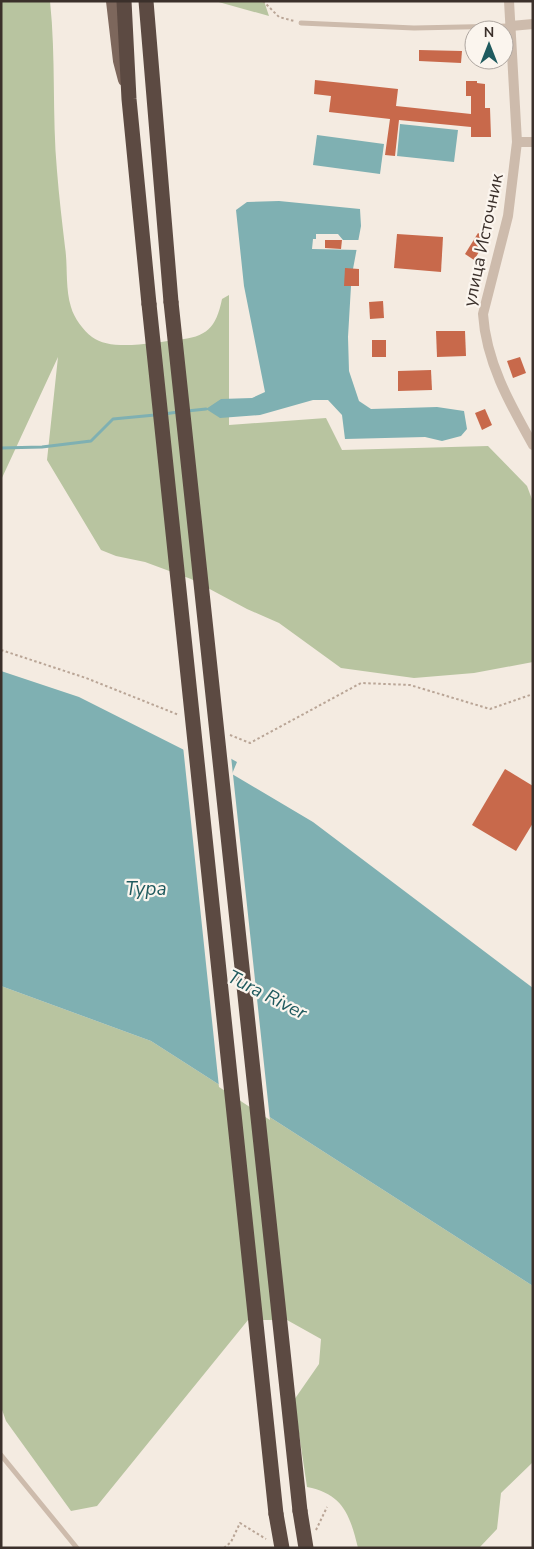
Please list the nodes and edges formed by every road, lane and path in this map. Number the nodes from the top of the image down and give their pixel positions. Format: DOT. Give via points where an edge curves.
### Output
graph roads {
  1 [pos="112,1"];
  2 [pos="124,1"];
  3 [pos="146,1"];
  4 [pos="155,1"];
  5 [pos="264,1"];
  6 [pos="509,1"];
  7 [pos="511,20"];
  8 [pos="301,23"];
  9 [pos="533,24"];
  10 [pos="514,26"];
  11 [pos="464,27"];
  12 [pos="514,70"];
  13 [pos="152,83"];
  14 [pos="129,99"];
  15 [pos="518,142"];
  16 [pos="533,142"];
  17 [pos="533,445"];
  18 [pos="1,650"];
  19 [pos="533,694"];
  20 [pos="186,718"];
  21 [pos="223,732"];
  22 [pos="1,1455"];
  23 [pos="327,1508"];
  24 [pos="316,1530"];
  25 [pos="266,1539"];
  26 [pos="78,1548"];
  27 [pos="224,1548"];
  28 [pos="282,1548"];
  29 [pos="306,1548"];
  1 -- 14 [label="main road" via="118,61"];
  2 -- 14 [label="highway"];
  3 -- 13 [label="highway"];
  4 -- 13 [label="highway"];
  5 -- 8 [label="path" via="279,17"];
  6 -- 7 [label="street, улица Источник"];
  8 -- 11 [label="lane"];
  9 -- 10 [label="street"];
  12 -- 15 [label="street, улица Источник"];
  13 -- 29 [label="highway, bridge" via="171,302"];
  14 -- 28 [label="highway, bridge"];
  15 -- 16 [label="street"];
  15 -- 17 [label="street, улица Источник" via="508,216 483,314 484,330 503,392"];
  18 -- 20 [label="path" via="86,678"];
  19 -- 21 [label="path" via="490,709 410,685 361,683 250,743"];
  22 -- 26 [label="lane"];
  23 -- 24 [label="path"];
  25 -- 27 [label="path" via="240,1522 231,1542"];
}
